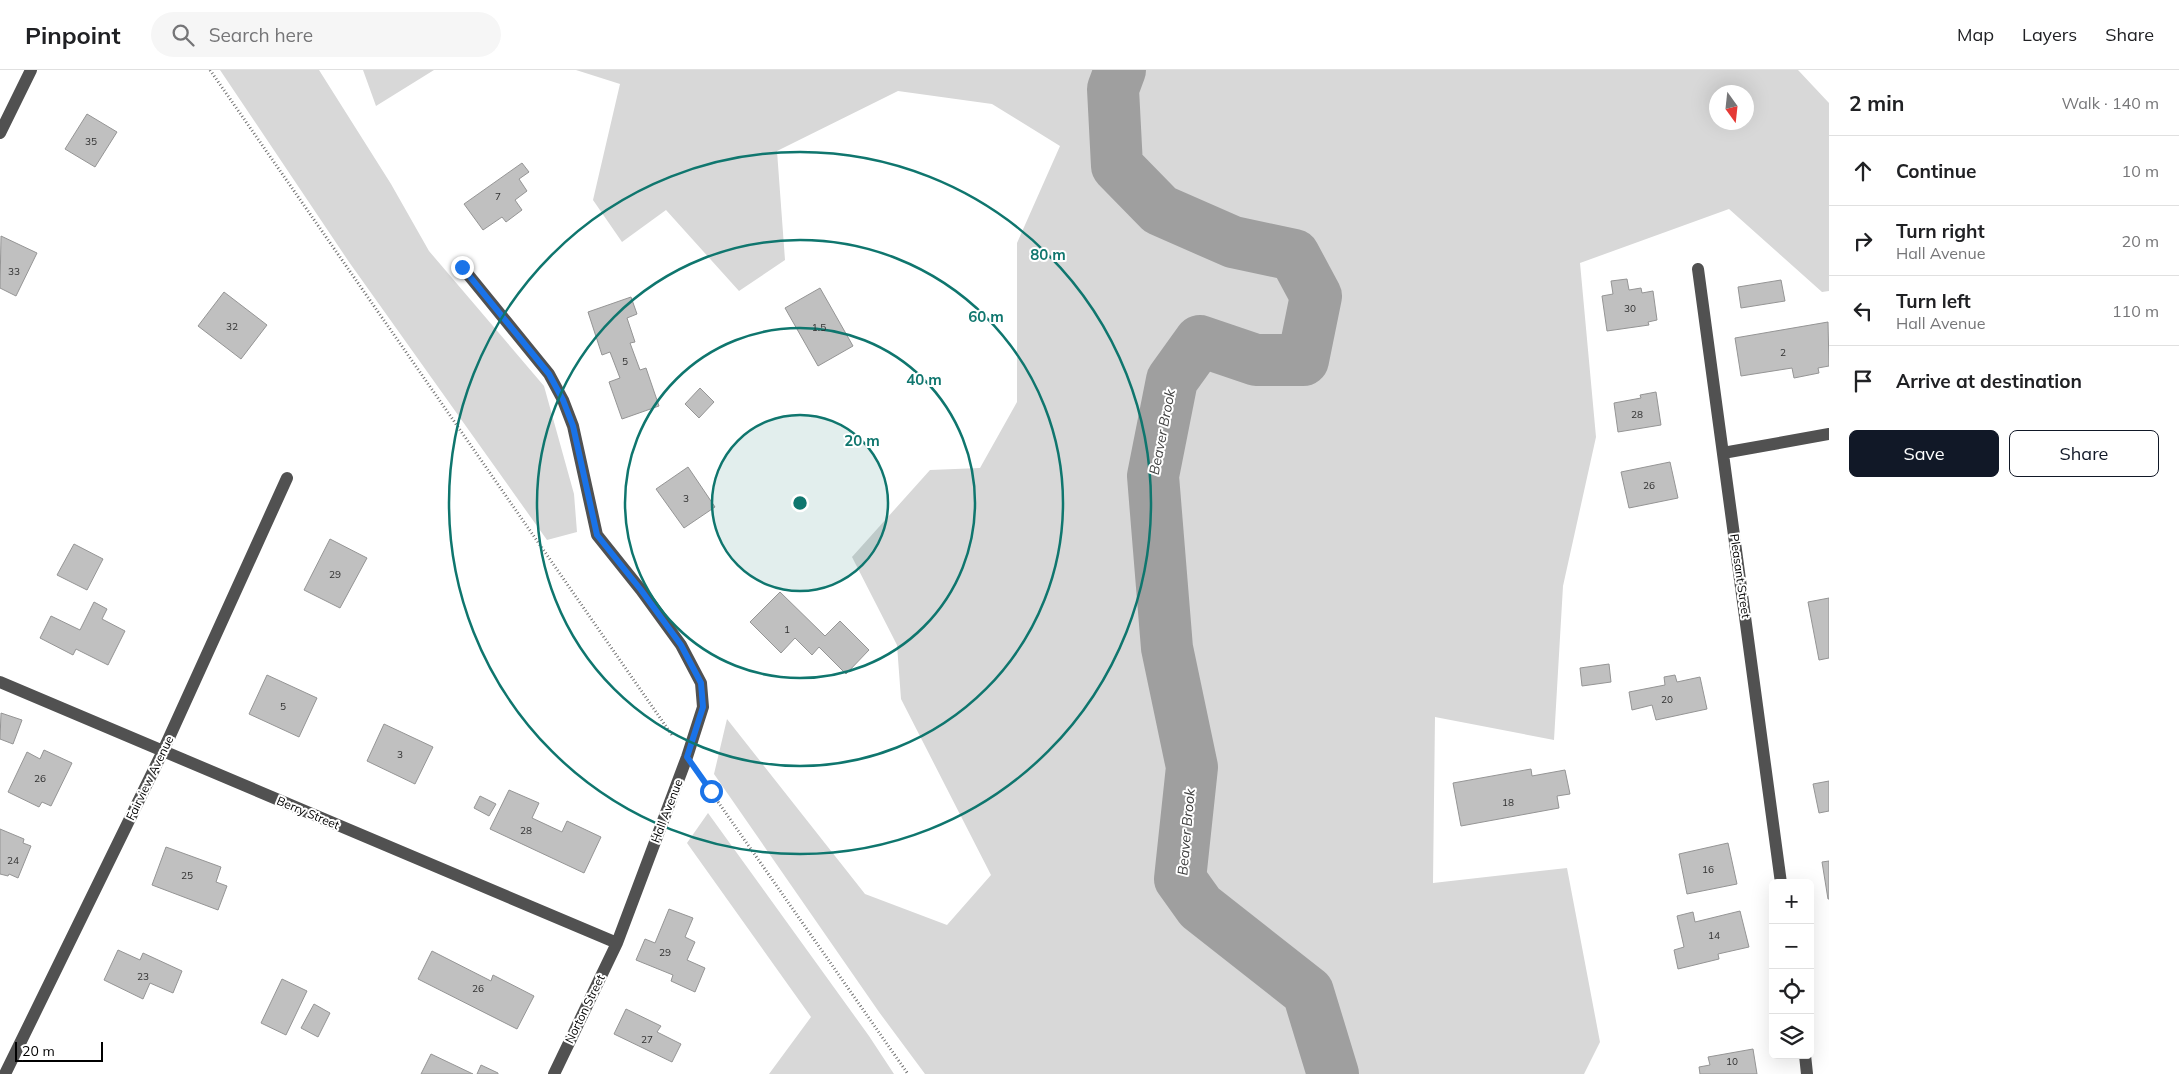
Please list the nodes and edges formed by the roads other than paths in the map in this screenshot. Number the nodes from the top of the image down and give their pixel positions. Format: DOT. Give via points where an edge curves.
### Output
graph roads {
  1 [pos="30,70"];
  2 [pos="0,133"];
  3 [pos="462,267"];
  4 [pos="1698,269"];
  5 [pos="1829,434"];
  6 [pos="1723,453"];
  7 [pos="287,478"];
  8 [pos="0,682"];
  9 [pos="163,751"];
  10 [pos="1780,879"];
  11 [pos="616,944"];
  12 [pos="1805,1059"];
  13 [pos="5,1074"];
  14 [pos="554,1074"];
  15 [pos="1807,1074"];
  1 -- 2 [label="street"];
  3 -- 11 [label="street, Hall Avenue" via="549,374 573,426 597,535 681,645 701,683 703,707 687,757"];
  4 -- 6 [label="street, Pleasant Street"];
  5 -- 6 [label="street"];
  6 -- 10 [label="street, Pleasant Street"];
  7 -- 9 [label="street, Fairview Avenue"];
  8 -- 9 [label="street, Berry Street"];
  9 -- 11 [label="street, Berry Street"];
  9 -- 13 [label="street, Fairview Avenue"];
  11 -- 14 [label="street, Norton Street"];
  12 -- 15 [label="street"];
}
